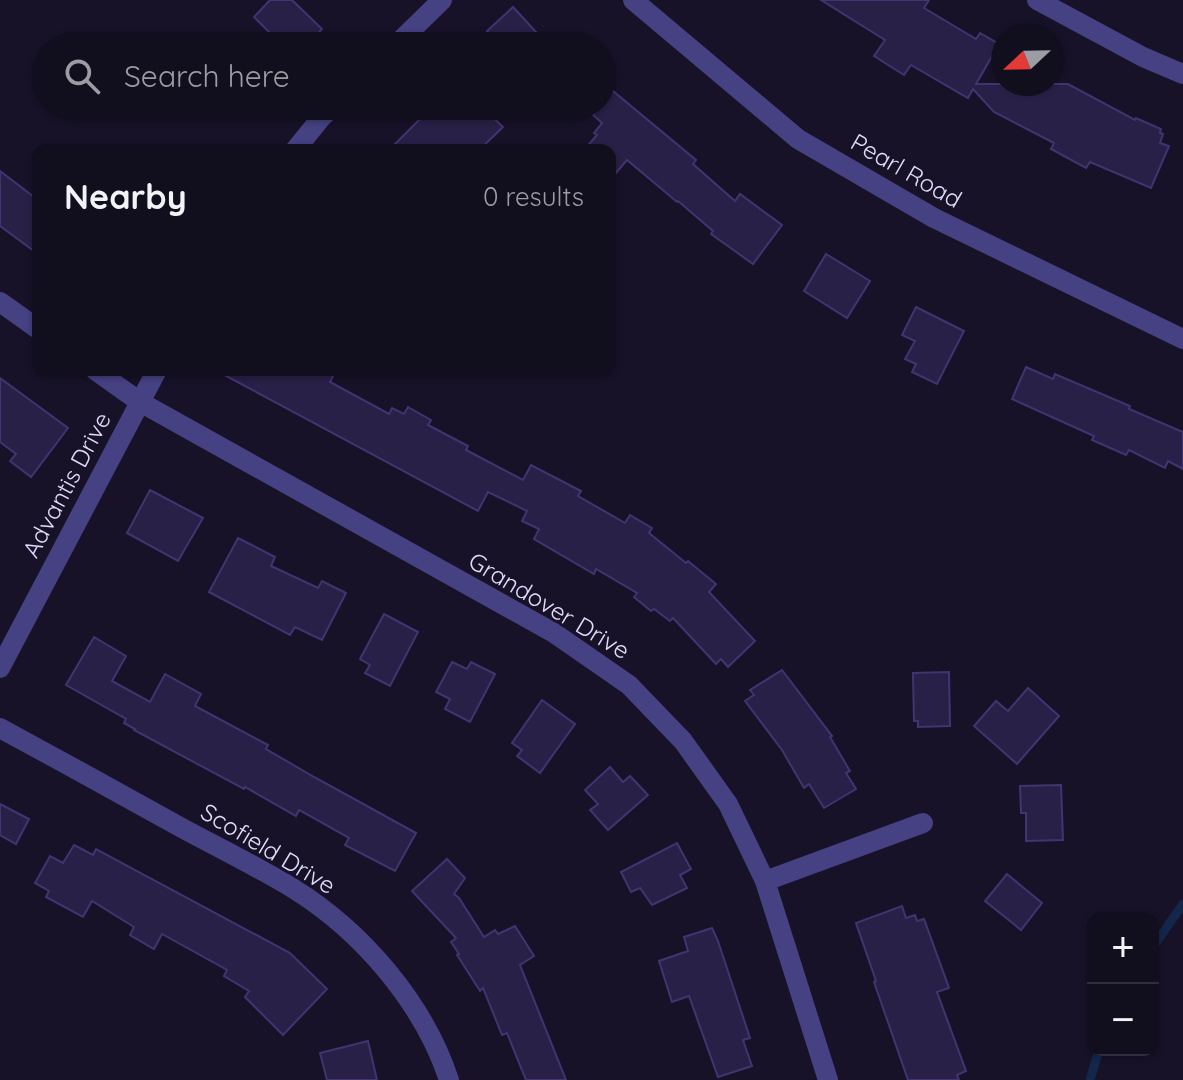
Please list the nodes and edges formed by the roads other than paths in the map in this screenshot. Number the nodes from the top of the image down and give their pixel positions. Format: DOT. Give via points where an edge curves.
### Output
graph roads {
  1 [pos="442,0"];
  2 [pos="633,0"];
  3 [pos="1037,0"];
  4 [pos="409,32"];
  5 [pos="1183,74"];
  6 [pos="321,120"];
  7 [pos="300,144"];
  8 [pos="0,302"];
  9 [pos="32,325"];
  10 [pos="1183,339"];
  11 [pos="103,376"];
  12 [pos="154,376"];
  13 [pos="140,402"];
  14 [pos="0,668"];
  15 [pos="0,728"];
  16 [pos="923,823"];
  17 [pos="765,881"];
  18 [pos="449,1080"];
  19 [pos="828,1080"];
  1 -- 4 [label="street"];
  2 -- 10 [label="street, Pearl Road" via="798,139 934,218"];
  3 -- 5 [label="street"];
  6 -- 7 [label="street"];
  8 -- 9 [label="street"];
  11 -- 13 [label="street, Grandover Drive"];
  12 -- 13 [label="street, Advantis Drive"];
  13 -- 14 [label="street, Advantis Drive"];
  13 -- 17 [label="street, Grandover Drive" via="554,633 629,685 683,741 728,804"];
  15 -- 18 [label="street, Scofield Drive" via="296,890 349,931 386,969 420,1018"];
  16 -- 17 [label="street"];
  17 -- 19 [label="street, Grandover Drive"];
}
